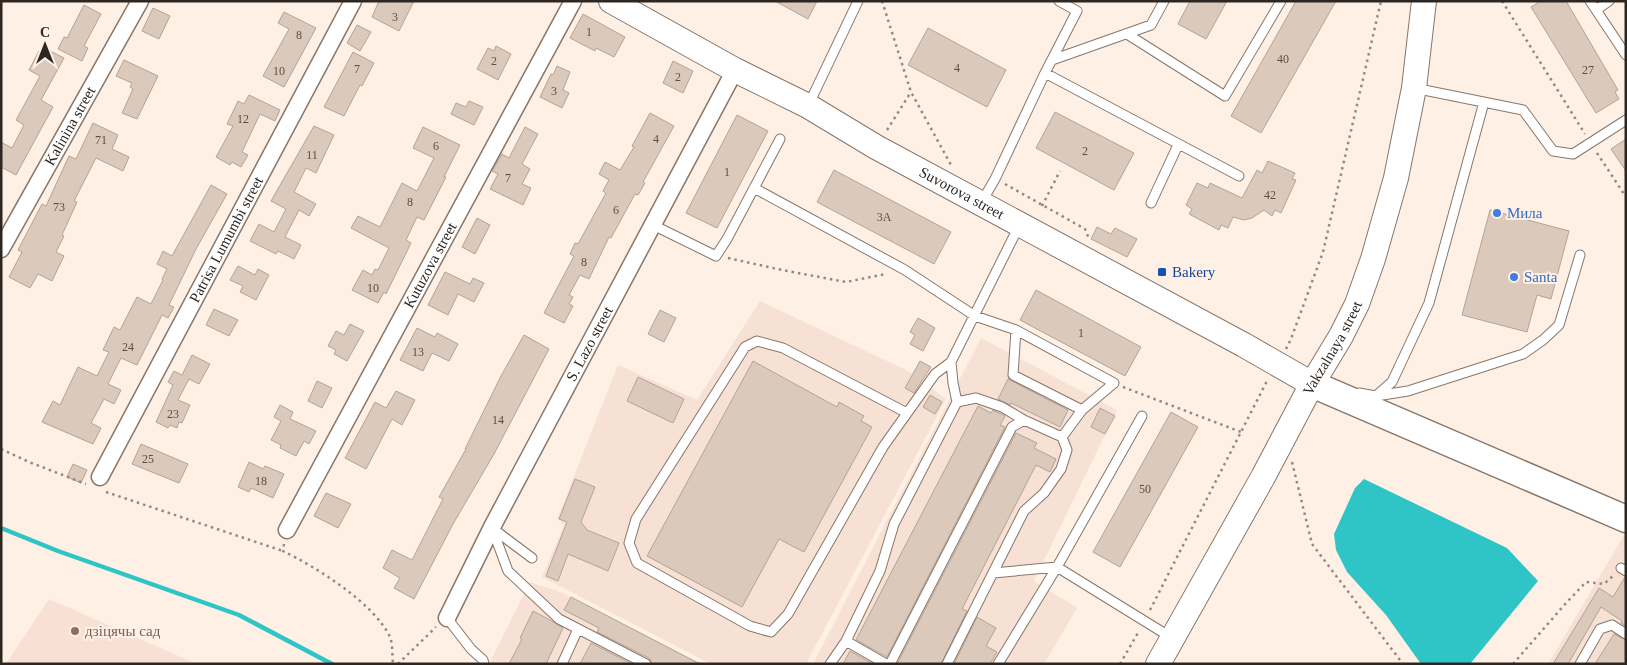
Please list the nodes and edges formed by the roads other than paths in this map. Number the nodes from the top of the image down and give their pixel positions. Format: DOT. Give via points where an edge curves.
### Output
graph roads {
  1 [pos="140,1"];
  2 [pos="353,1"];
  3 [pos="573,1"];
  4 [pos="611,1"];
  5 [pos="858,1"];
  6 [pos="1059,1"];
  7 [pos="1164,1"];
  8 [pos="1281,1"];
  9 [pos="1424,1"];
  10 [pos="1590,1"];
  11 [pos="1609,1"];
  12 [pos="1596,10"];
  13 [pos="1127,34"];
  14 [pos="1626,55"];
  15 [pos="1052,60"];
  16 [pos="735,70"];
  17 [pos="1045,73"];
  18 [pos="1414,88"];
  19 [pos="1484,102"];
  20 [pos="808,106"];
  21 [pos="1626,120"];
  22 [pos="780,139"];
  23 [pos="1178,145"];
  24 [pos="1239,176"];
  25 [pos="754,188"];
  26 [pos="981,203"];
  27 [pos="1151,203"];
  28 [pos="1020,224"];
  29 [pos="653,225"];
  30 [pos="1,250"];
  31 [pos="1580,255"];
  32 [pos="975,316"];
  33 [pos="1016,330"];
  34 [pos="951,362"];
  35 [pos="1312,384"];
  36 [pos="1376,396"];
  37 [pos="957,402"];
  38 [pos="1082,410"];
  39 [pos="907,414"];
  40 [pos="1142,416"];
  41 [pos="1024,420"];
  42 [pos="1062,438"];
  43 [pos="97,482"];
  44 [pos="1626,519"];
  45 [pos="492,527"];
  46 [pos="287,530"];
  47 [pos="532,558"];
  48 [pos="1057,568"];
  49 [pos="993,572"];
  50 [pos="447,618"];
  51 [pos="578,629"];
  52 [pos="1626,634"];
  53 [pos="1172,638"];
  54 [pos="846,642"];
  55 [pos="484,664"];
  56 [pos="562,664"];
  57 [pos="646,664"];
  58 [pos="830,664"];
  59 [pos="886,664"];
  60 [pos="890,664"];
  61 [pos="947,664"];
  62 [pos="998,664"];
  63 [pos="1158,664"];
  64 [pos="1580,664"];
  1 -- 30 [label="street, Kalinina street"];
  2 -- 43 [label="street, Patrisa Lumumbi street"];
  3 -- 46 [label="street, Kutuzova street"];
  4 -- 16 [label="main road, Suvorova street"];
  5 -- 20 [label="lane"];
  6 -- 15 [label="lane" via="1077,11"];
  7 -- 13 [label="lane" via="1151,25"];
  8 -- 13 [label="lane" via="1225,96"];
  9 -- 18 [label="main road, Vakzalnaya street"];
  10 -- 12 [label="lane"];
  11 -- 12 [label="lane"];
  12 -- 14 [label="lane"];
  13 -- 15 [label="lane"];
  15 -- 17 [label="lane"];
  16 -- 20 [label="main road, Suvorova street"];
  16 -- 29 [label="street, S. Lazo street"];
  17 -- 23 [label="lane"];
  17 -- 26 [label="lane" via="996,179"];
  18 -- 19 [label="lane"];
  18 -- 35 [label="main road, Vakzalnaya street" via="1396,178 1373,259 1357,304"];
  19 -- 21 [label="lane" via="1523,110 1553,151 1573,154"];
  19 -- 36 [label="lane" via="1429,303 1392,382"];
  20 -- 26 [label="main road, Suvorova street" via="876,147"];
  22 -- 25 [label="lane"];
  23 -- 24 [label="lane"];
  23 -- 27 [label="lane"];
  25 -- 29 [label="lane" via="716,256"];
  25 -- 32 [label="lane" via="905,270"];
  26 -- 28 [label="main road, Suvorova street"];
  28 -- 32 [label="lane"];
  28 -- 35 [label="main road, Suvorova street"];
  29 -- 45 [label="street, S. Lazo street"];
  31 -- 36 [label="lane" via="1559,325 1523,354 1408,391"];
  32 -- 33 [label="lane"];
  32 -- 34 [label="lane"];
  33 -- 38 [label="lane" via="1013,375"];
  33 -- 38 [label="lane" via="1114,383"];
  34 -- 37 [label="lane"];
  34 -- 39 [label="lane" via="936,374"];
  35 -- 36 [label="lane"];
  35 -- 44 [label="main road"];
  35 -- 53 [label="main road, Vakzalnaya street"];
  37 -- 41 [label="lane" via="976,398 1002,407"];
  37 -- 54 [label="lane" via="894,524 880,571"];
  38 -- 42 [label="lane"];
  39 -- 39 [label="lane" via="883,446 788,614 771,632 750,626 637,564 629,543 636,518 744,347 757,341 783,348"];
  40 -- 48 [label="lane"];
  41 -- 42 [label="lane"];
  41 -- 60 [label="lane" via="1012,427"];
  42 -- 49 [label="lane" via="1067,450 1061,469 1044,493 1024,511"];
  45 -- 47 [label="lane"];
  45 -- 50 [label="street, S. Lazo street"];
  45 -- 51 [label="lane" via="508,571 559,619"];
  48 -- 49 [label="lane"];
  48 -- 53 [label="lane"];
  48 -- 62 [label="lane"];
  49 -- 61 [label="lane"];
  50 -- 55 [label="lane"];
  51 -- 56 [label="lane"];
  51 -- 57 [label="lane"];
  52 -- 64 [label="lane" via="1612,625 1600,629"];
  53 -- 63 [label="main road, Vakzalnaya street"];
  54 -- 58 [label="lane"];
  54 -- 59 [label="lane"];
}
